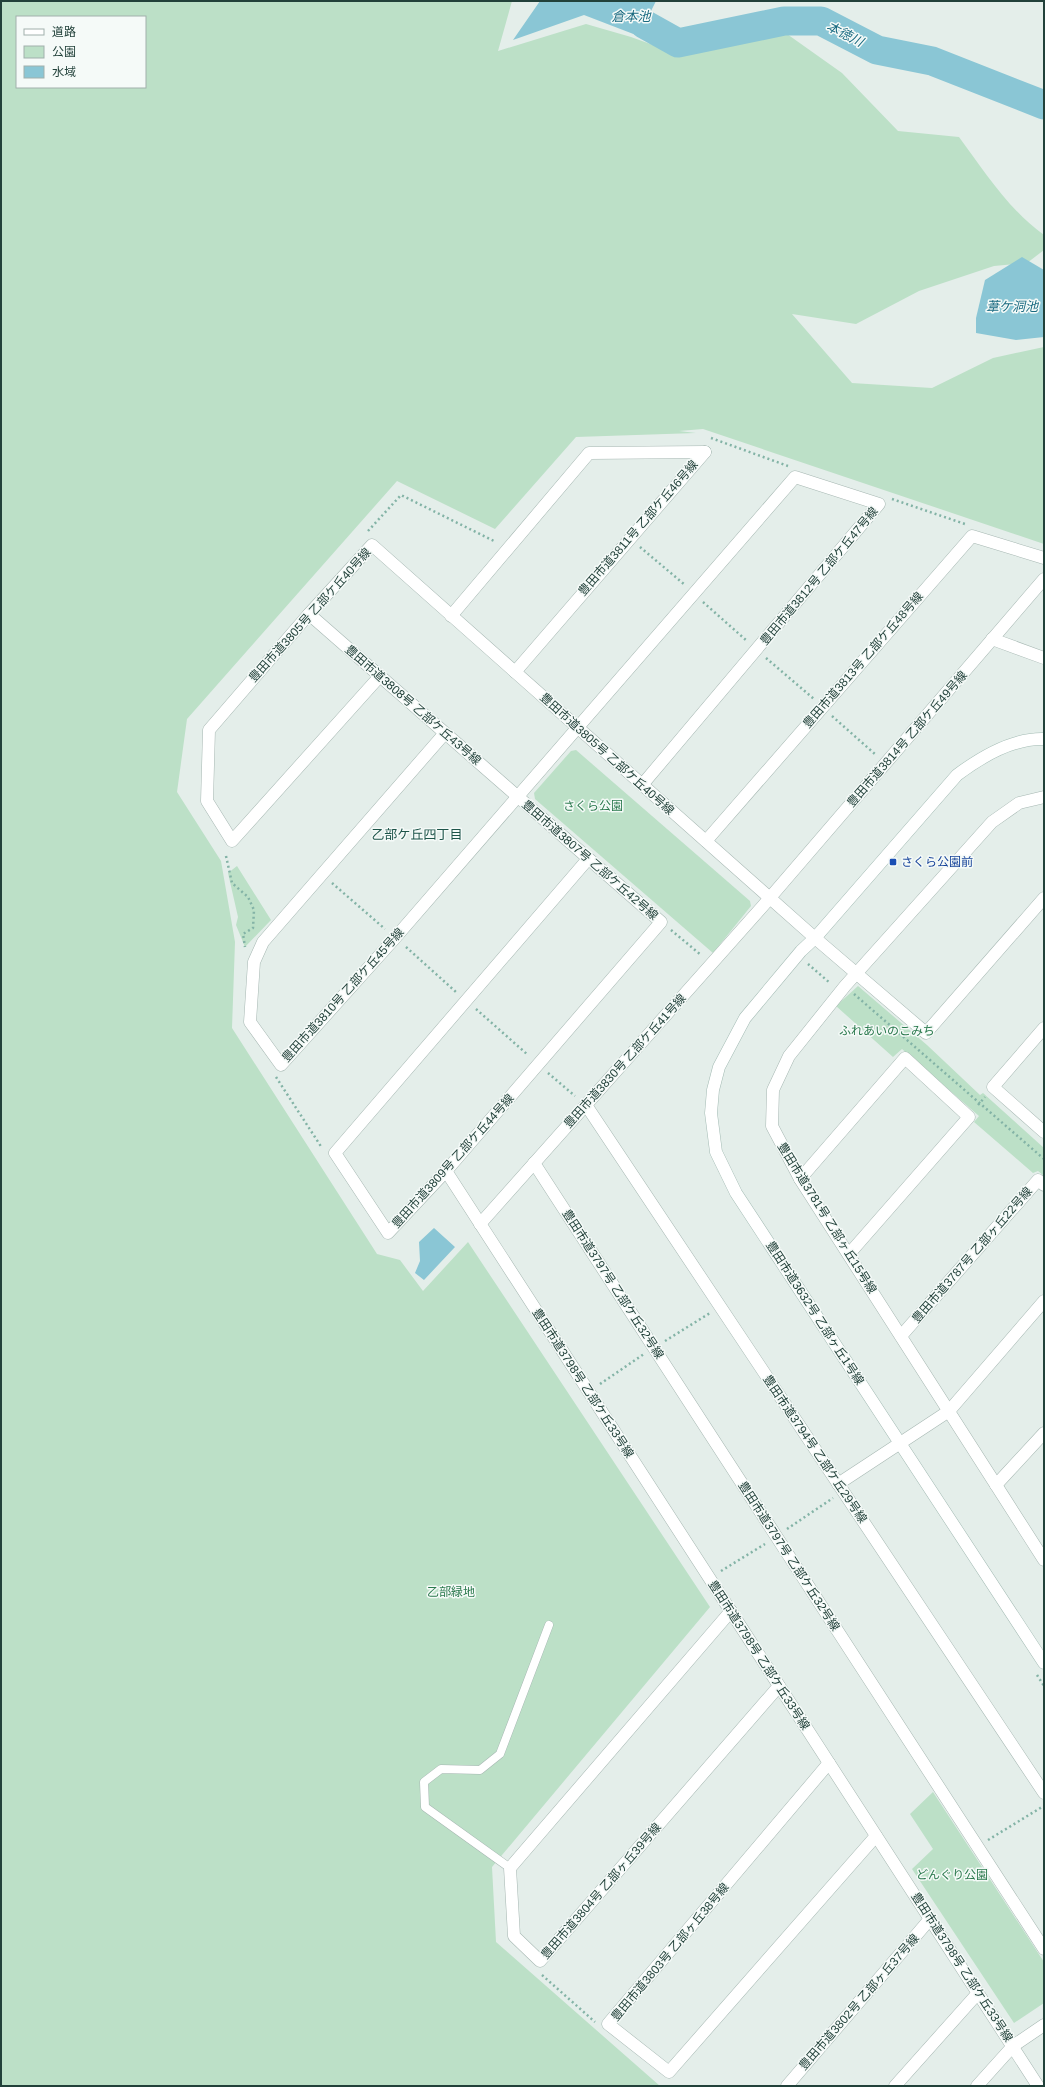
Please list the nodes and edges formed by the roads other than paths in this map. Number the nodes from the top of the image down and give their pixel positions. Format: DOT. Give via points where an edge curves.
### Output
graph roads {
  1 [pos="1044,558"];
  2 [pos="1044,579"];
  3 [pos="309,614"];
  4 [pos="451,616"];
  5 [pos="992,639"];
  6 [pos="1044,658"];
  7 [pos="515,672"];
  8 [pos="380,676"];
  9 [pos="578,728"];
  10 [pos="445,733"];
  11 [pos="1044,739"];
  12 [pos="642,784"];
  13 [pos="518,797"];
  14 [pos="1044,797"];
  15 [pos="706,841"];
  16 [pos="588,859"];
  17 [pos="770,898"];
  18 [pos="1044,898"];
  19 [pos="661,922"];
  20 [pos="815,938"];
  21 [pos="857,974"];
  22 [pos="1044,1028"];
  23 [pos="586,1105"];
  24 [pos="1044,1132"];
  25 [pos="534,1163"];
  26 [pos="446,1171"];
  27 [pos="800,1179"];
  28 [pos="1044,1185"];
  29 [pos="480,1224"];
  30 [pos="849,1254"];
  31 [pos="1044,1301"];
  32 [pos="901,1336"];
  33 [pos="948,1411"];
  34 [pos="1044,1433"];
  35 [pos="900,1443"];
  36 [pos="996,1486"];
  37 [pos="841,1488"];
  38 [pos="1044,1560"];
  39 [pos="731,1611"];
  40 [pos="549,1624"];
  41 [pos="1044,1663"];
  42 [pos="780,1686"];
  43 [pos="829,1763"];
  44 [pos="1044,1793"];
  45 [pos="876,1836"];
  46 [pos="510,1868"];
  47 [pos="930,1919"];
  48 [pos="1044,1949"];
  49 [pos="978,1993"];
  50 [pos="1044,2025"];
  51 [pos="1013,2046"];
  52 [pos="787,2086"];
  53 [pos="895,2086"];
  54 [pos="977,2086"];
  55 [pos="1038,2086"];
  1 -- 15 [label="street, 豊田市道3813号 乙部ケ丘48号線" via="972,536"];
  2 -- 5 [label="street, 豊田市道3814号 乙部ケ丘49号線"];
  3 -- 4 [label="street, 豊田市道3805号 乙部ケ丘40号線" via="372,546"];
  3 -- 8 [label="street, 豊田市道3808号 乙部ケ丘43号線"];
  3 -- 8 [label="street, 豊田市道3805号 乙部ケ丘40号線" via="209,730 207,801 232,841"];
  4 -- 7 [label="street, 豊田市道3805号 乙部ケ丘40号線"];
  4 -- 7 [label="street, 豊田市道3811号 乙部ケ丘46号線" via="589,453 705,452"];
  5 -- 6 [label="street"];
  5 -- 17 [label="street, 豊田市道3814号 乙部ケ丘49号線"];
  7 -- 9 [label="street, 豊田市道3805号 乙部ケ丘40号線"];
  8 -- 10 [label="street, 豊田市道3808号 乙部ケ丘43号線"];
  9 -- 12 [label="street, 豊田市道3805号 乙部ケ丘40号線"];
  9 -- 12 [label="street, 豊田市道3812号 乙部ケ丘47号線" via="795,477 879,504"];
  9 -- 13 [label="street, 豊田市道3810号 乙部ケ丘45号線"];
  10 -- 13 [label="street, 豊田市道3808号 乙部ケ丘43号線"];
  10 -- 13 [label="street, 豊田市道3810号 乙部ケ丘45号線" via="264,942 254,962 250,1022 281,1065"];
  11 -- 20 [label="street" via="1034,739 995,751 975,761 957,775"];
  12 -- 15 [label="street, 豊田市道3805号 乙部ケ丘40号線"];
  13 -- 16 [label="street, 豊田市道3807号 乙部ケ丘42号線"];
  14 -- 21 [label="street, 豊田市道3781号 乙部ヶ丘15号線" via="1019,803 992,822"];
  15 -- 17 [label="street, 豊田市道3805号 乙部ケ丘40号線"];
  16 -- 19 [label="street, 豊田市道3807号 乙部ケ丘42号線"];
  16 -- 26 [label="street, 豊田市道3809号 乙部ケ丘44号線" via="335,1153 388,1233"];
  17 -- 20 [label="street, 豊田市道3805号 乙部ケ丘40号線"];
  17 -- 23 [label="street, 豊田市道3830号 乙部ケ丘41号線"];
  18 -- 21 [label="street, 豊田市道3805号 乙部ケ丘40号線" via="926,1033"];
  19 -- 26 [label="street, 豊田市道3809号 乙部ケ丘44号線"];
  20 -- 21 [label="street, 豊田市道3805号 乙部ケ丘40号線"];
  20 -- 35 [label="street, 豊田市道3632号 乙部ヶ丘1号線" via="745,1018 718,1067 711,1113 716,1152 736,1193"];
  21 -- 27 [label="street, 豊田市道3781号 乙部ヶ丘15号線" via="789,1056 773,1090 772,1126"];
  22 -- 24 [label="street" via="993,1087"];
  23 -- 25 [label="street, 豊田市道3830号 乙部ケ丘41号線"];
  23 -- 37 [label="street, 豊田市道3794号 乙部ケ丘29号線"];
  25 -- 29 [label="street, 豊田市道3830号 乙部ケ丘41号線"];
  25 -- 48 [label="street, 豊田市道3797号 乙部ケ丘32号線"];
  26 -- 29 [label="street, 豊田市道3798号 乙部ケ丘33号線"];
  27 -- 30 [label="street, 豊田市道3781号 乙部ヶ丘15号線"];
  27 -- 30 [label="street" via="905,1058 969,1117"];
  28 -- 32 [label="street, 豊田市道3787号 乙部ヶ丘22号線" via="1038,1180"];
  29 -- 39 [label="street, 豊田市道3798号 乙部ケ丘33号線"];
  30 -- 32 [label="street, 豊田市道3781号 乙部ヶ丘15号線"];
  31 -- 33 [label="street"];
  32 -- 33 [label="street, 豊田市道3781号 乙部ヶ丘15号線"];
  33 -- 35 [label="street"];
  33 -- 36 [label="street, 豊田市道3781号 乙部ヶ丘15号線"];
  34 -- 36 [label="street"];
  35 -- 37 [label="street"];
  35 -- 41 [label="street, 豊田市道3632号 乙部ヶ丘1号線"];
  36 -- 38 [label="street, 豊田市道3781号 乙部ヶ丘15号線"];
  37 -- 44 [label="street, 豊田市道3794号 乙部ケ丘29号線"];
  39 -- 42 [label="street, 豊田市道3798号 乙部ケ丘33号線"];
  39 -- 46 [label="street"];
  40 -- 46 [label="lane" via="500,1754 480,1770 441,1769 424,1782 425,1807"];
  42 -- 43 [label="street, 豊田市道3798号 乙部ケ丘33号線"];
  42 -- 46 [label="street, 豊田市道3804号 乙部ヶ丘39号線" via="540,1961 514,1936"];
  43 -- 45 [label="street, 豊田市道3798号 乙部ケ丘33号線"];
  43 -- 45 [label="street, 豊田市道3803号 乙部ヶ丘38号線" via="608,2024 669,2072"];
  45 -- 47 [label="street, 豊田市道3798号 乙部ケ丘33号線"];
  47 -- 49 [label="street, 豊田市道3798号 乙部ケ丘33号線"];
  47 -- 52 [label="street, 豊田市道3802号 乙部ヶ丘37号線"];
  49 -- 51 [label="street, 豊田市道3798号 乙部ケ丘33号線"];
  49 -- 53 [label="street"];
  50 -- 51 [label="street"];
  51 -- 54 [label="street"];
  51 -- 55 [label="street, 豊田市道3798号 乙部ケ丘33号線"];
}
